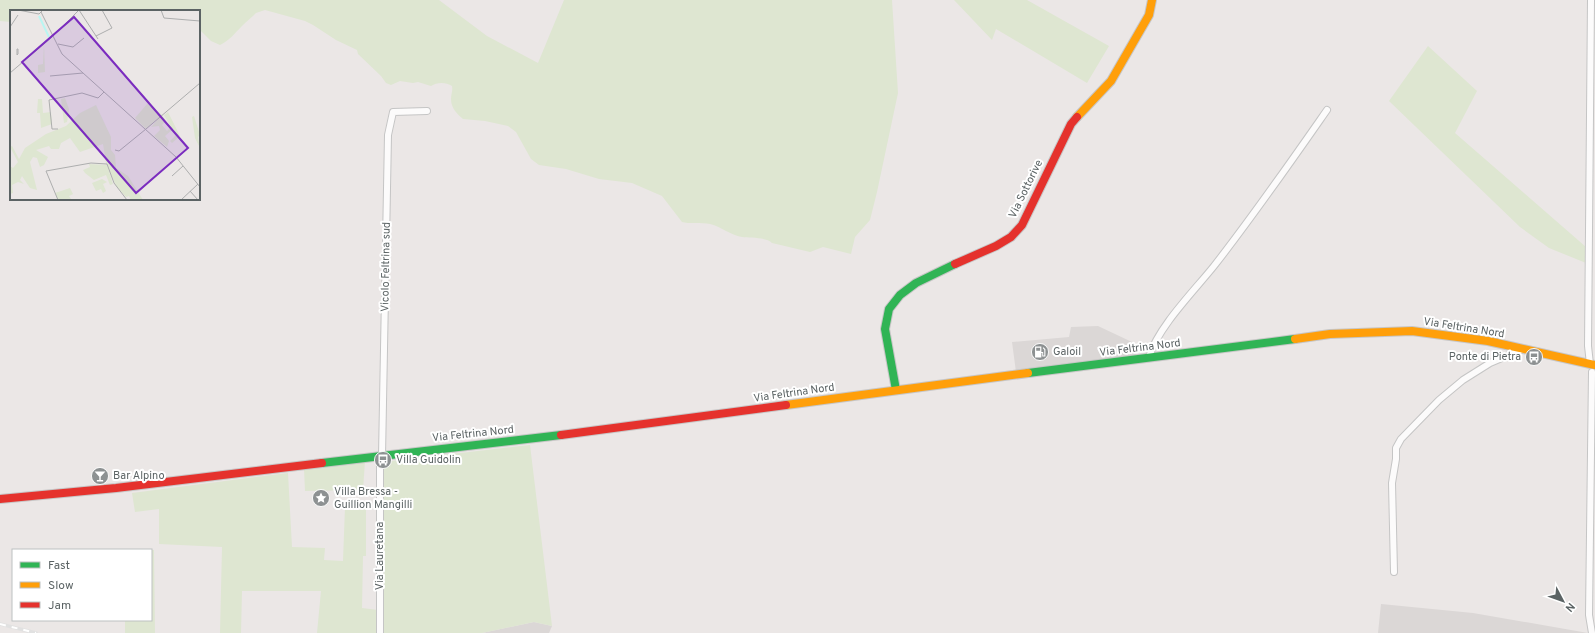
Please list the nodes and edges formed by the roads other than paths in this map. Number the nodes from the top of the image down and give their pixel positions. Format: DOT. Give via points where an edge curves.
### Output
graph roads {
  1 [pos="1152,0"];
  2 [pos="1591,0"];
  3 [pos="1327,110"];
  4 [pos="427,111"];
  5 [pos="1522,349"];
  6 [pos="1149,357"];
  7 [pos="1592,367"];
  8 [pos="896,390"];
  9 [pos="381,456"];
  10 [pos="0,499"];
  11 [pos="1394,572"];
  12 [pos="380,633"];
  13 [pos="1592,633"];
  1 -- 8 [label="main road, Via Sottorive" via="1149,15 1111,81 1070,124 1022,225 1012,236 994,247 912,286 897,297 890,307 885,327"];
  2 -- 7 [label="street" via="1588,346"];
  3 -- 6 [label="street" via="1262,204 1176,312"];
  4 -- 9 [label="street, Vicolo Feltrina sud" via="393,112 388,135"];
  5 -- 6 [label="main road, Via Feltrina Nord" via="1488,341 1412,331 1330,334"];
  5 -- 7 [label="main road, Via Feltrina Nord"];
  5 -- 11 [label="street" via="1490,363 1463,380 1439,400 1401,439 1396,448 1392,483"];
  6 -- 8 [label="main road, Via Feltrina Nord"];
  7 -- 13 [label="street" via="1589,615"];
  8 -- 9 [label="main road, Via Feltrina Nord" via="590,432"];
  9 -- 10 [label="main road, Via Feltrina Nord" via="116,488"];
  9 -- 12 [label="street, Via Lauretana"];
}
